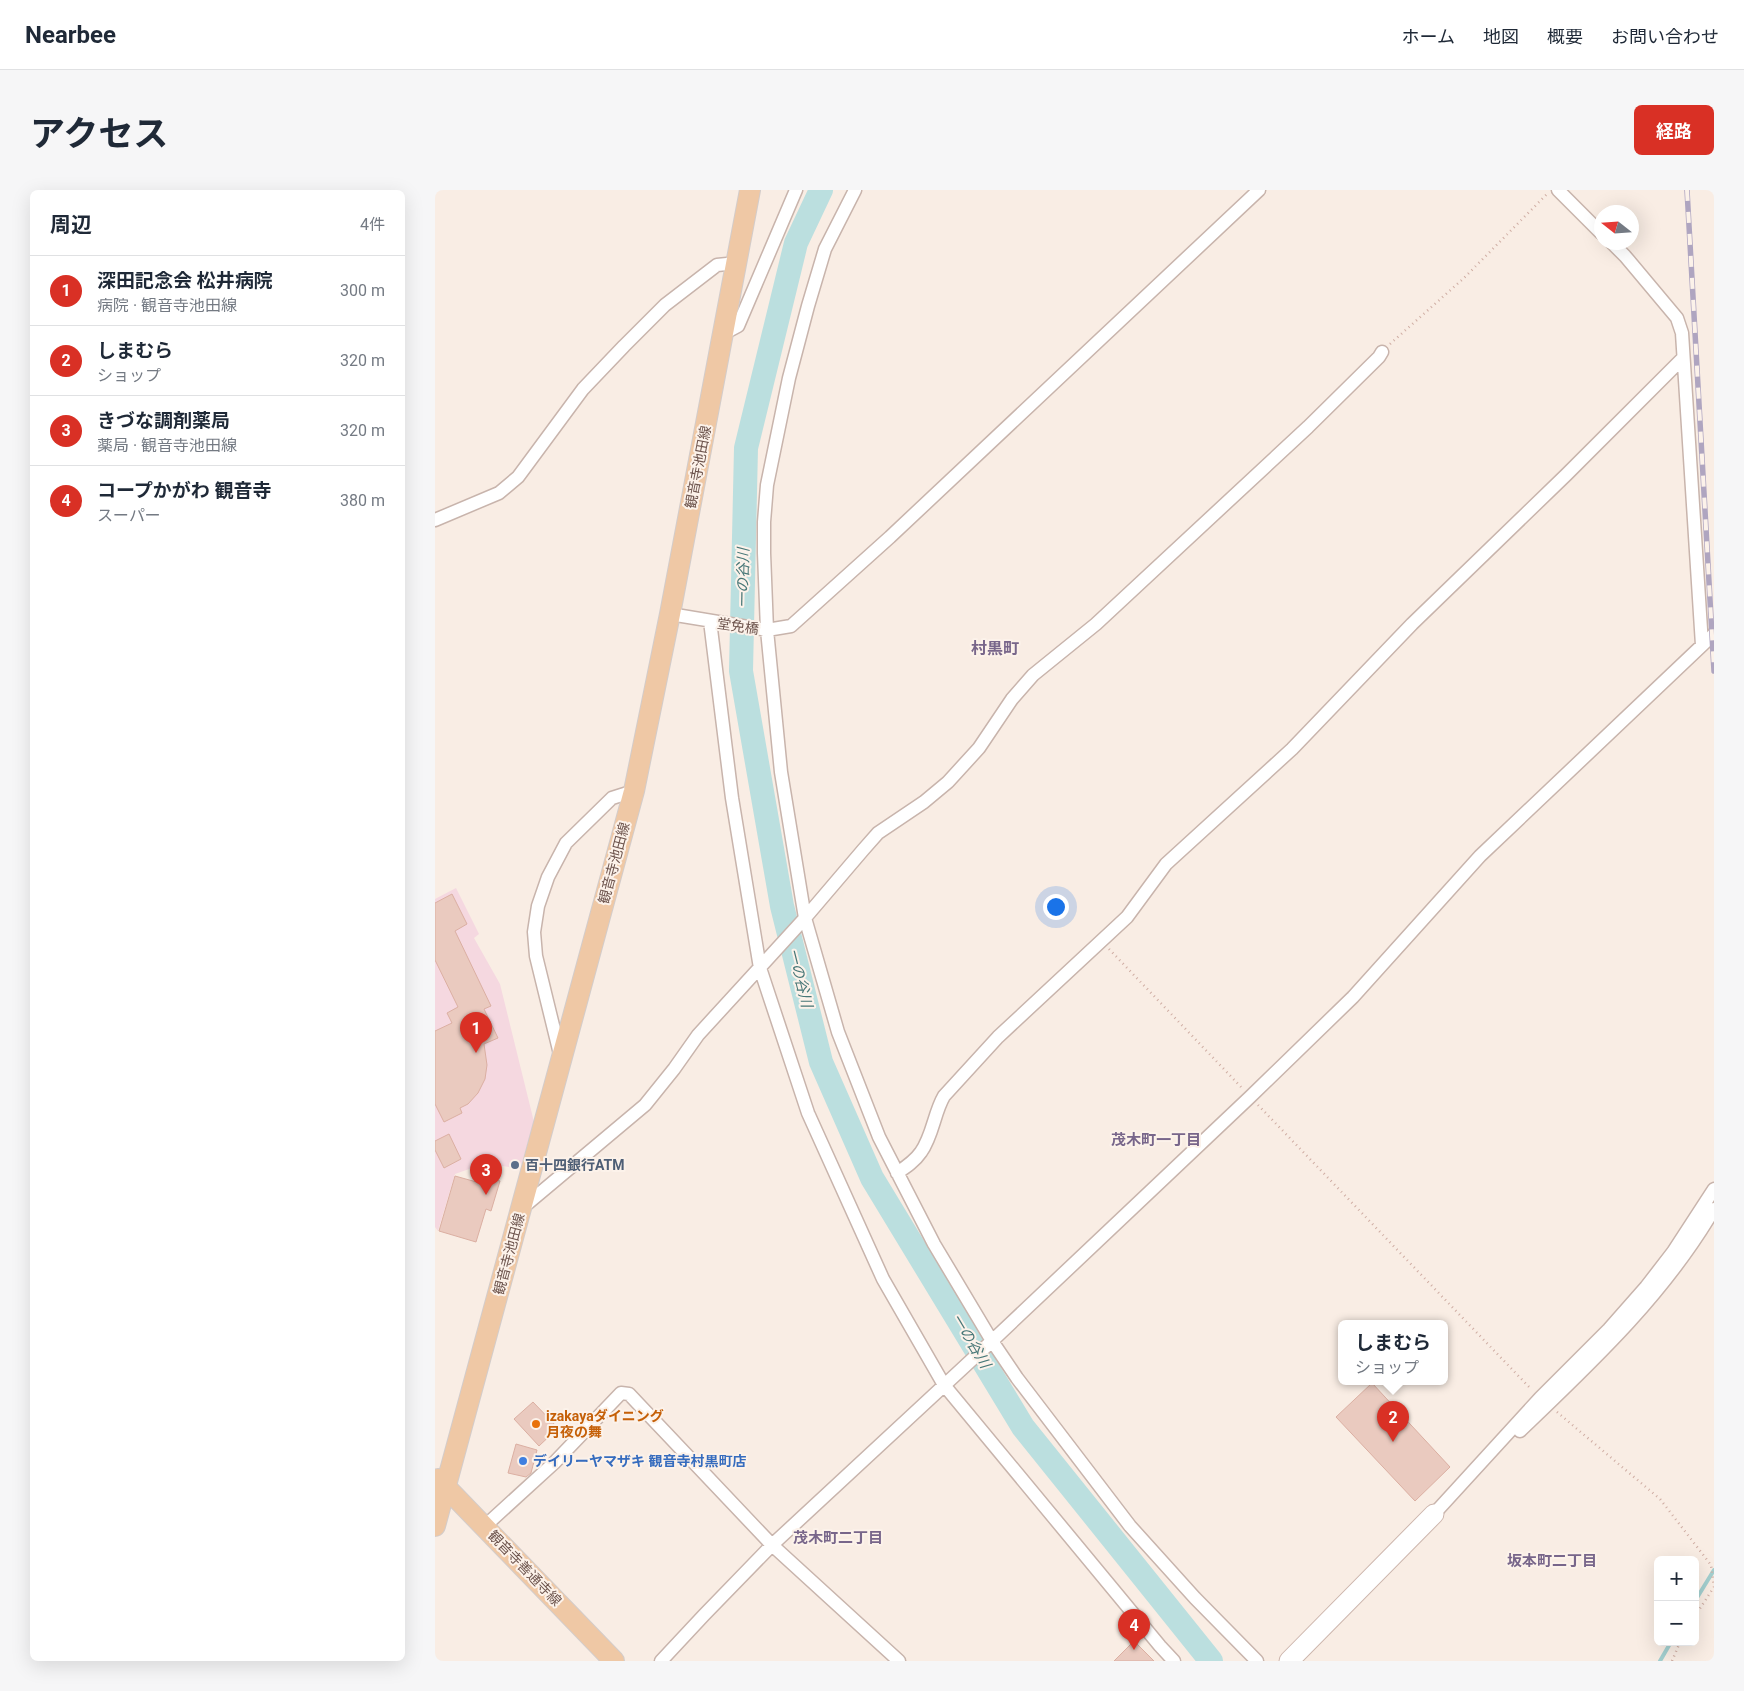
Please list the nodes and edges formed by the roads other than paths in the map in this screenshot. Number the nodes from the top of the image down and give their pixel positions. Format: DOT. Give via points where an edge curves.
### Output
graph roads {
  1 [pos="750,190"];
  2 [pos="796,190"];
  3 [pos="855,190"];
  4 [pos="1259,190"];
  5 [pos="1558,190"];
  6 [pos="1594,226"];
  7 [pos="1619,250"];
  8 [pos="737,262"];
  9 [pos="723,334"];
  10 [pos="1382,352"];
  11 [pos="1683,358"];
  12 [pos="435,520"];
  13 [pos="670,614"];
  14 [pos="710,621"];
  15 [pos="767,630"];
  16 [pos="1714,634"];
  17 [pos="1703,645"];
  18 [pos="634,791"];
  19 [pos="805,918"];
  20 [pos="760,968"];
  21 [pos="561,1058"];
  22 [pos="897,1173"];
  23 [pos="1714,1189"];
  24 [pos="521,1210"];
  25 [pos="1714,1210"];
  26 [pos="992,1341"];
  27 [pos="944,1385"];
  28 [pos="1545,1401"];
  29 [pos="440,1482"];
  30 [pos="1434,1514"];
  31 [pos="435,1526"];
  32 [pos="485,1526"];
  33 [pos="772,1546"];
  34 [pos="614,1661"];
  35 [pos="661,1661"];
  36 [pos="899,1661"];
  37 [pos="1174,1661"];
  38 [pos="1257,1661"];
  39 [pos="1289,1661"];
  1 -- 8 [label="main road, 観音寺池田線"];
  2 -- 9 [label="street" via="738,326"];
  3 -- 15 [label="street" via="825,249 789,378 767,485 764,553"];
  4 -- 15 [label="street, 堂免橋" via="791,626"];
  5 -- 6 [label="street"];
  7 -- 11 [label="street" via="1677,318 1682,333"];
  8 -- 9 [label="main road, 観音寺池田線"];
  8 -- 12 [label="street" via="717,265 665,305 623,346 583,389 518,477 499,493"];
  9 -- 13 [label="main road, 観音寺池田線"];
  10 -- 19 [label="street" via="1308,427 1096,624 1033,675 1012,699 979,748 948,782 878,833"];
  11 -- 17 [label="street"];
  11 -- 22 [label="street" via="1412,624 1293,749 1166,864 1127,916 998,1037 944,1096 922,1151"];
  13 -- 14 [label="street, 堂免橋"];
  13 -- 18 [label="main road, 観音寺池田線"];
  14 -- 15 [label="street, 堂免橋"];
  14 -- 20 [label="street" via="732,798"];
  15 -- 19 [label="street" via="781,772"];
  16 -- 17 [label="street"];
  17 -- 26 [label="street" via="1481,856 1353,997 1251,1097"];
  18 -- 21 [label="main road, 観音寺池田線"];
  18 -- 21 [label="street" via="613,798 566,843 537,906 536,956"];
  19 -- 20 [label="street"];
  19 -- 22 [label="street" via="838,1032 879,1137"];
  20 -- 24 [label="street" via="698,1035 645,1105"];
  20 -- 27 [label="street" via="808,1113 883,1279"];
  21 -- 24 [label="main road, 観音寺池田線"];
  22 -- 26 [label="street" via="934,1244"];
  23 -- 28 [label="street" via="1646,1287"];
  24 -- 29 [label="main road, 観音寺池田線"];
  25 -- 28 [label="street" via="1679,1263 1616,1338"];
  26 -- 27 [label="street"];
  26 -- 38 [label="street" via="1130,1526"];
  27 -- 33 [label="street"];
  27 -- 37 [label="street"];
  28 -- 30 [label="street"];
  29 -- 31 [label="main road, 観音寺池田線"];
  29 -- 32 [label="main road, 観音寺善通寺線"];
  30 -- 39 [label="street"];
  32 -- 33 [label="street" via="621,1393 629,1394"];
  32 -- 34 [label="main road, 観音寺善通寺線"];
  33 -- 35 [label="street"];
  33 -- 36 [label="street"];
}
